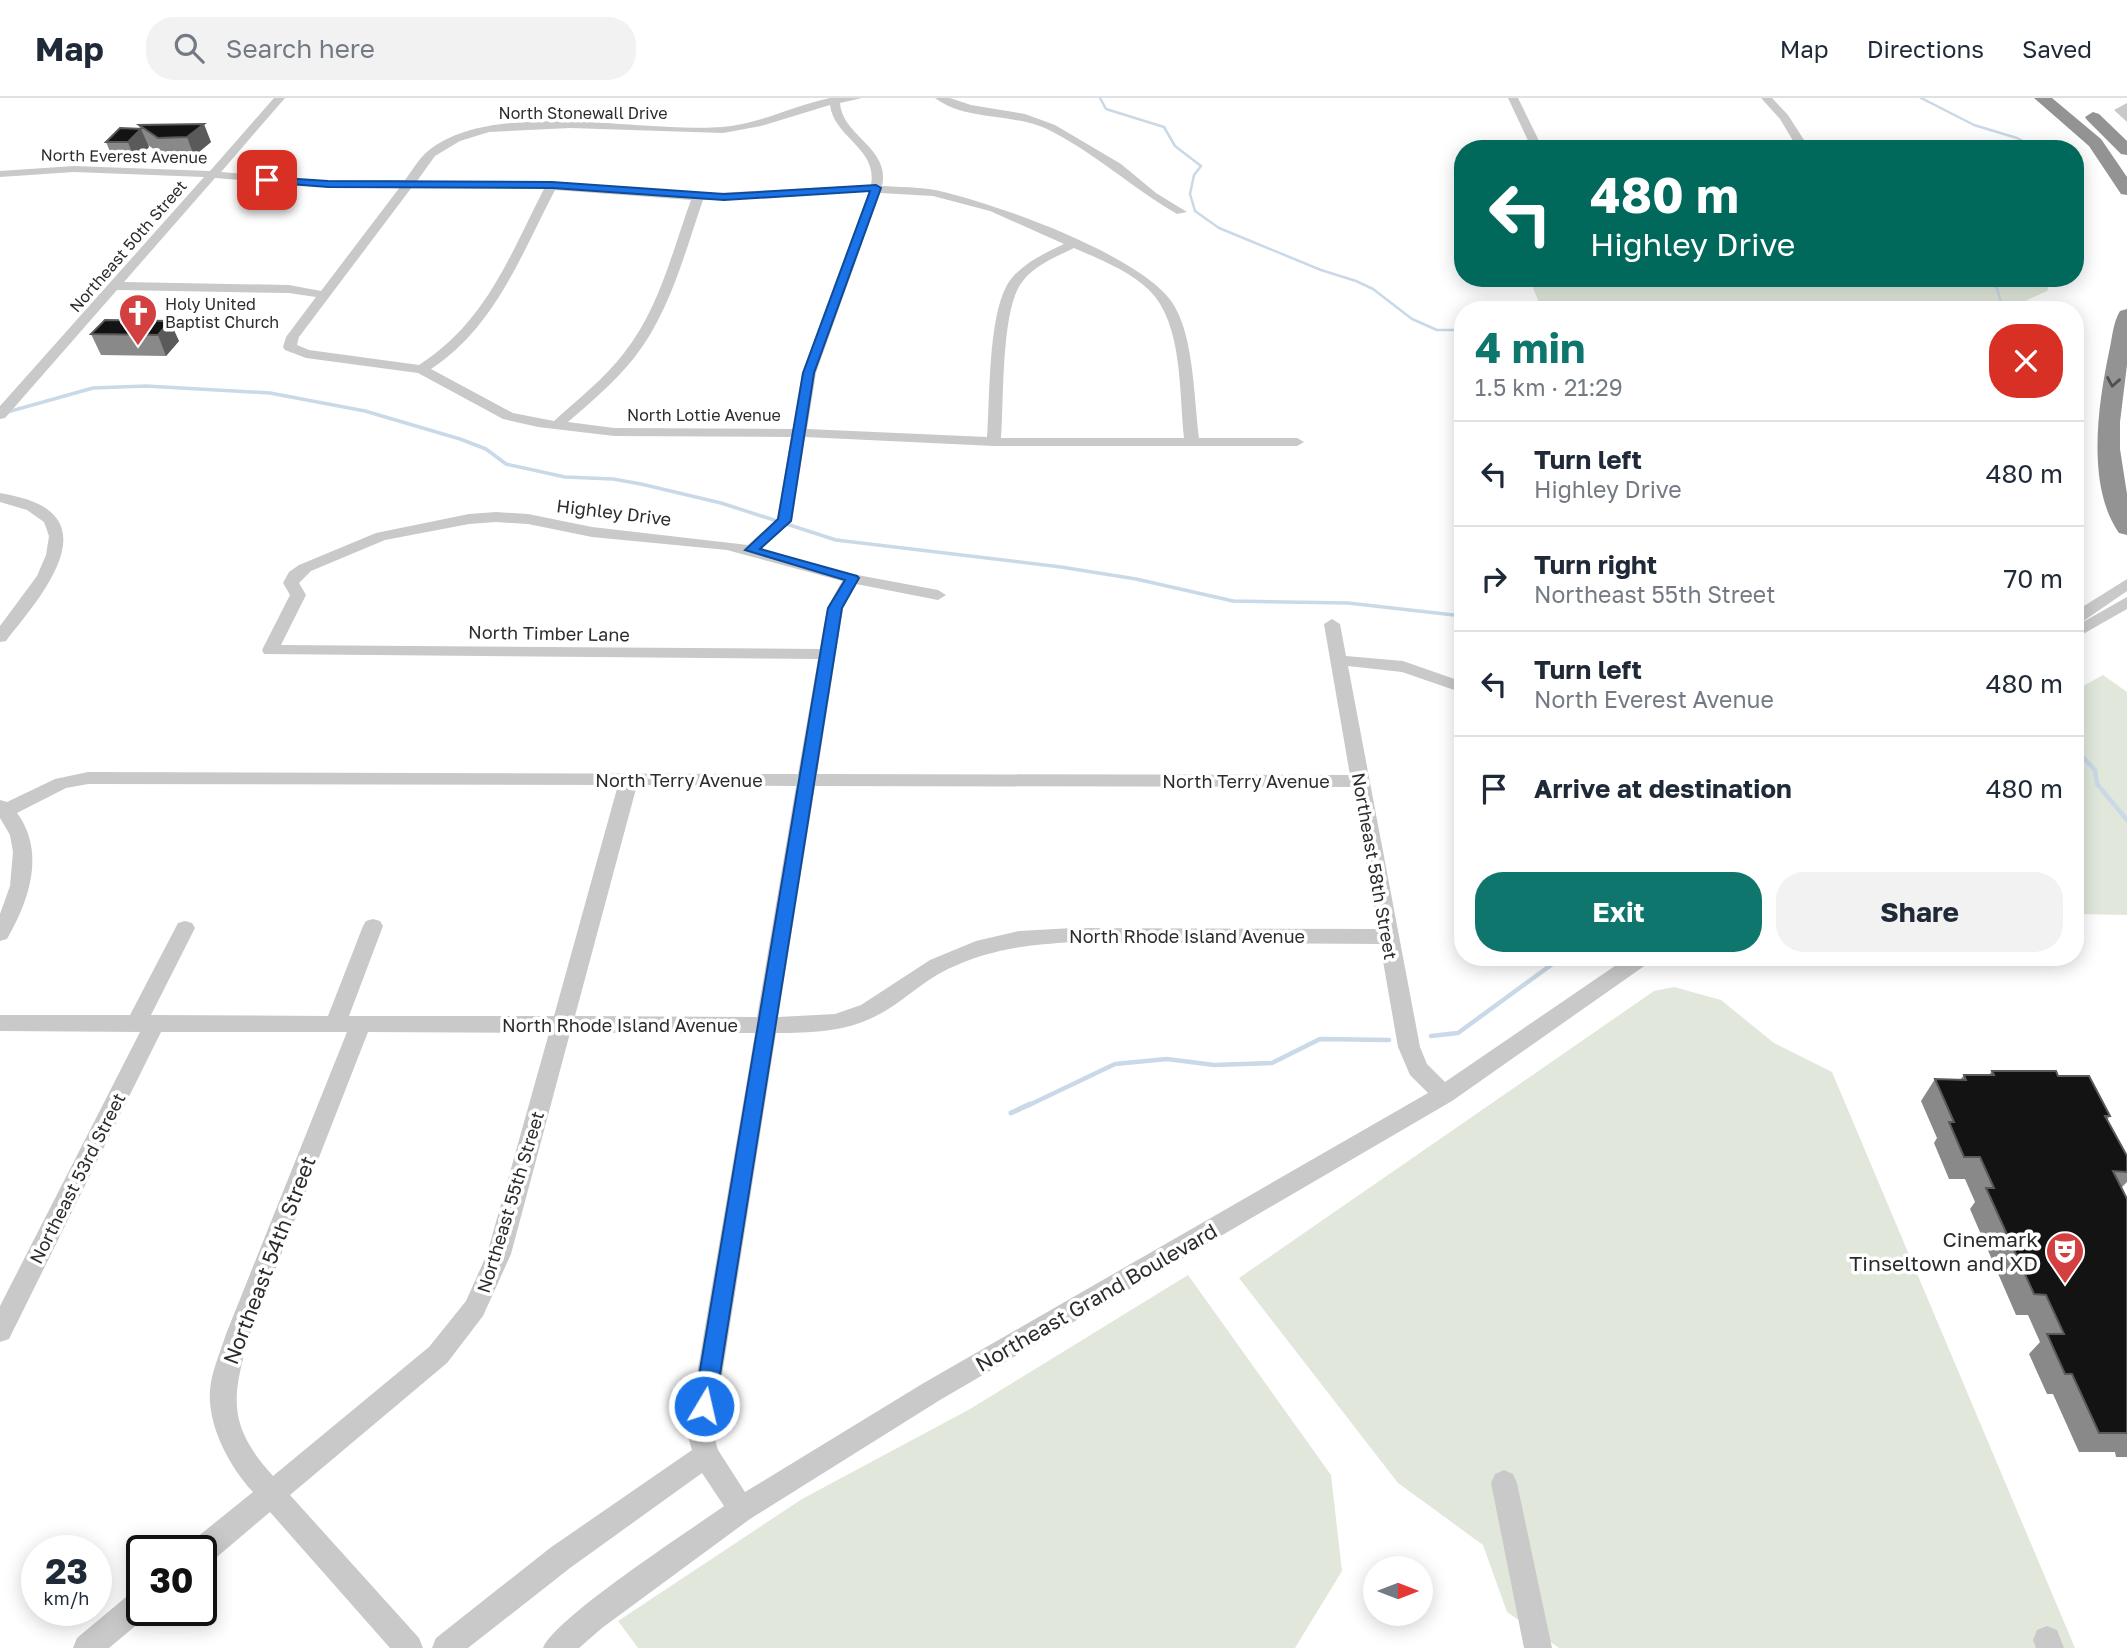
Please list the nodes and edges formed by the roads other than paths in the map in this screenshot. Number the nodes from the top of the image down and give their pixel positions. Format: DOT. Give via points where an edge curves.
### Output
graph roads {
  1 [pos="280,98"];
  2 [pos="857,98"];
  3 [pos="940,98"];
  4 [pos="1513,98"];
  5 [pos="1766,98"];
  6 [pos="2027,98"];
  7 [pos="2042,98"];
  8 [pos="834,99"];
  9 [pos="2081,106"];
  10 [pos="2127,106"];
  11 [pos="2127,119"];
  12 [pos="1534,140"];
  13 [pos="1799,140"];
  14 [pos="2083,140"];
  15 [pos="2084,141"];
  16 [pos="2122,144"];
  17 [pos="2112,165"];
  18 [pos="214,173"];
  19 [pos="0,174"];
  20 [pos="409,184"];
  21 [pos="552,185"];
  22 [pos="876,188"];
  23 [pos="2127,190"];
  24 [pos="698,197"];
  25 [pos="1181,212"];
  26 [pos="1075,243"];
  27 [pos="114,286"];
  28 [pos="324,295"];
  29 [pos="2127,315"];
  30 [pos="294,351"];
  31 [pos="421,369"];
  32 [pos="0,415"];
  33 [pos="557,425"];
  34 [pos="800,432"];
  35 [pos="994,442"];
  36 [pos="1192,442"];
  37 [pos="1297,442"];
  38 [pos="0,497"];
  39 [pos="2127,528"];
  40 [pos="751,550"];
  41 [pos="852,578"];
  42 [pos="2127,584"];
  43 [pos="937,595"];
  44 [pos="2127,602"];
  45 [pos="2084,613"];
  46 [pos="1332,624"];
  47 [pos="2084,628"];
  48 [pos="0,637"];
  49 [pos="270,650"];
  50 [pos="827,654"];
  51 [pos="1339,661"];
  52 [pos="1454,684"];
  53 [pos="629,780"];
  54 [pos="807,780"];
  55 [pos="1359,781"];
  56 [pos="3,808"];
  57 [pos="373,926"];
  58 [pos="185,928"];
  59 [pos="0,934"];
  60 [pos="1387,937"];
  61 [pos="1630,966"];
  62 [pos="0,1023"];
  63 [pos="145,1023"];
  64 [pos="335,1024"];
  65 [pos="361,1024"];
  66 [pos="561,1025"];
  67 [pos="766,1026"];
  68 [pos="1444,1095"];
  69 [pos="0,1331"];
  70 [pos="706,1455"];
  71 [pos="1504,1483"];
  72 [pos="273,1492"];
  73 [pos="741,1510"];
  74 [pos="217,1539"];
  75 [pos="126,1616"];
  76 [pos="88,1648"];
  77 [pos="409,1648"];
  78 [pos="446,1648"];
  79 [pos="557,1648"];
  80 [pos="1538,1648"];
  1 -- 18 [label="street, Northeast 50th Street"];
  2 -- 8 [label="street, North Stonewall Drive"];
  3 -- 25 [label="street" via="1051,127"];
  4 -- 12 [label="street"];
  5 -- 13 [label="street"];
  6 -- 14 [label="highway"];
  7 -- 17 [label="highway" via="2082,130"];
  8 -- 20 [label="street, North Stonewall Drive" via="724,130 522,126 482,131 437,148"];
  8 -- 22 [label="street" via="836,117 876,159"];
  9 -- 16 [label="highway"];
  10 -- 11 [label="street" via="2119,110"];
  15 -- 17 [label="highway"];
  17 -- 23 [label="highway"];
  18 -- 19 [label="street, North Everest Avenue" via="85,169"];
  18 -- 20 [label="street, North Everest Avenue" via="305,183"];
  18 -- 27 [label="street, Northeast 50th Street"];
  20 -- 21 [label="street, North Everest Avenue"];
  20 -- 28 [label="street, North Stonewall Drive"];
  21 -- 24 [label="street, North Everest Avenue"];
  21 -- 31 [label="street" via="482,316 459,342"];
  22 -- 24 [label="street, North Everest Avenue"];
  22 -- 26 [label="street, North Everest Avenue" via="966,199"];
  22 -- 34 [label="street" via="813,356"];
  24 -- 33 [label="street" via="644,335 614,372"];
  26 -- 35 [label="street" via="1027,271 1009,295"];
  26 -- 36 [label="street, North Everest Avenue" via="1132,271 1152,286 1174,314"];
  27 -- 28 [label="street" via="289,289"];
  27 -- 32 [label="street, Northeast 50th Street"];
  28 -- 30 [label="street, North Stonewall Drive" via="290,341"];
  29 -- 39 [label="highway, one-way" via="2112,382 2107,438 2115,496"];
  30 -- 31 [label="street, North Lottie Avenue"];
  31 -- 33 [label="street, North Lottie Avenue" via="508,416"];
  33 -- 34 [label="street, North Lottie Avenue" via="614,432"];
  34 -- 35 [label="street, North Lottie Avenue"];
  34 -- 40 [label="street" via="784,521"];
  35 -- 36 [label="street, North Lottie Avenue"];
  36 -- 37 [label="street, North Lottie Avenue"];
  38 -- 48 [label="street" via="29,505 51,519 58,539 47,573"];
  40 -- 41 [label="street, Highley Drive"];
  40 -- 49 [label="street, Highley Drive" via="484,517 381,536 306,568 293,579 298,595"];
  41 -- 43 [label="street, Highley Drive"];
  41 -- 50 [label="street" via="835,608"];
  42 -- 45 [label="street"];
  44 -- 47 [label="street"];
  46 -- 51 [label="street, Northeast 58th Street"];
  49 -- 50 [label="street, North Timber Lane"];
  50 -- 54 [label="street"];
  51 -- 52 [label="street" via="1397,664"];
  51 -- 55 [label="street, Northeast 58th Street"];
  53 -- 54 [label="street, North Terry Avenue"];
  53 -- 56 [label="street, North Terry Avenue" via="88,778 61,783"];
  53 -- 66 [label="street, Northeast 55th Street"];
  54 -- 55 [label="street, North Terry Avenue"];
  54 -- 67 [label="street"];
  55 -- 60 [label="street, Northeast 58th Street"];
  56 -- 59 [label="street" via="22,841 24,861 18,897"];
  57 -- 64 [label="street"];
  58 -- 63 [label="street, Northeast 53rd Street"];
  60 -- 67 [label="street, North Rhode Island Avenue" via="1019,938 983,946 937,965 852,1017"];
  60 -- 68 [label="street, Northeast 58th Street" via="1412,1059"];
  61 -- 68 [label="street, Northeast Grand Boulevard"];
  62 -- 63 [label="street, North Rhode Island Avenue"];
  63 -- 64 [label="street, North Rhode Island Avenue"];
  63 -- 69 [label="street, Northeast 53rd Street"];
  64 -- 65 [label="street, North Rhode Island Avenue"];
  65 -- 66 [label="street, North Rhode Island Avenue"];
  65 -- 72 [label="street, Northeast 54th Street" via="238,1334 223,1384 227,1427 244,1463"];
  66 -- 67 [label="street, North Rhode Island Avenue"];
  66 -- 72 [label="street, Northeast 55th Street" via="490,1281 470,1320 438,1355"];
  67 -- 70 [label="street" via="700,1433"];
  68 -- 73 [label="street, Northeast Grand Boulevard" via="931,1392"];
  70 -- 73 [label="street"];
  70 -- 78 [label="street" via="560,1558"];
  71 -- 80 [label="street"];
  72 -- 74 [label="street, Northeast 55th Street"];
  72 -- 77 [label="street, Northeast 54th Street"];
  73 -- 79 [label="street, Northeast Grand Boulevard"];
  75 -- 76 [label="street"];
}
